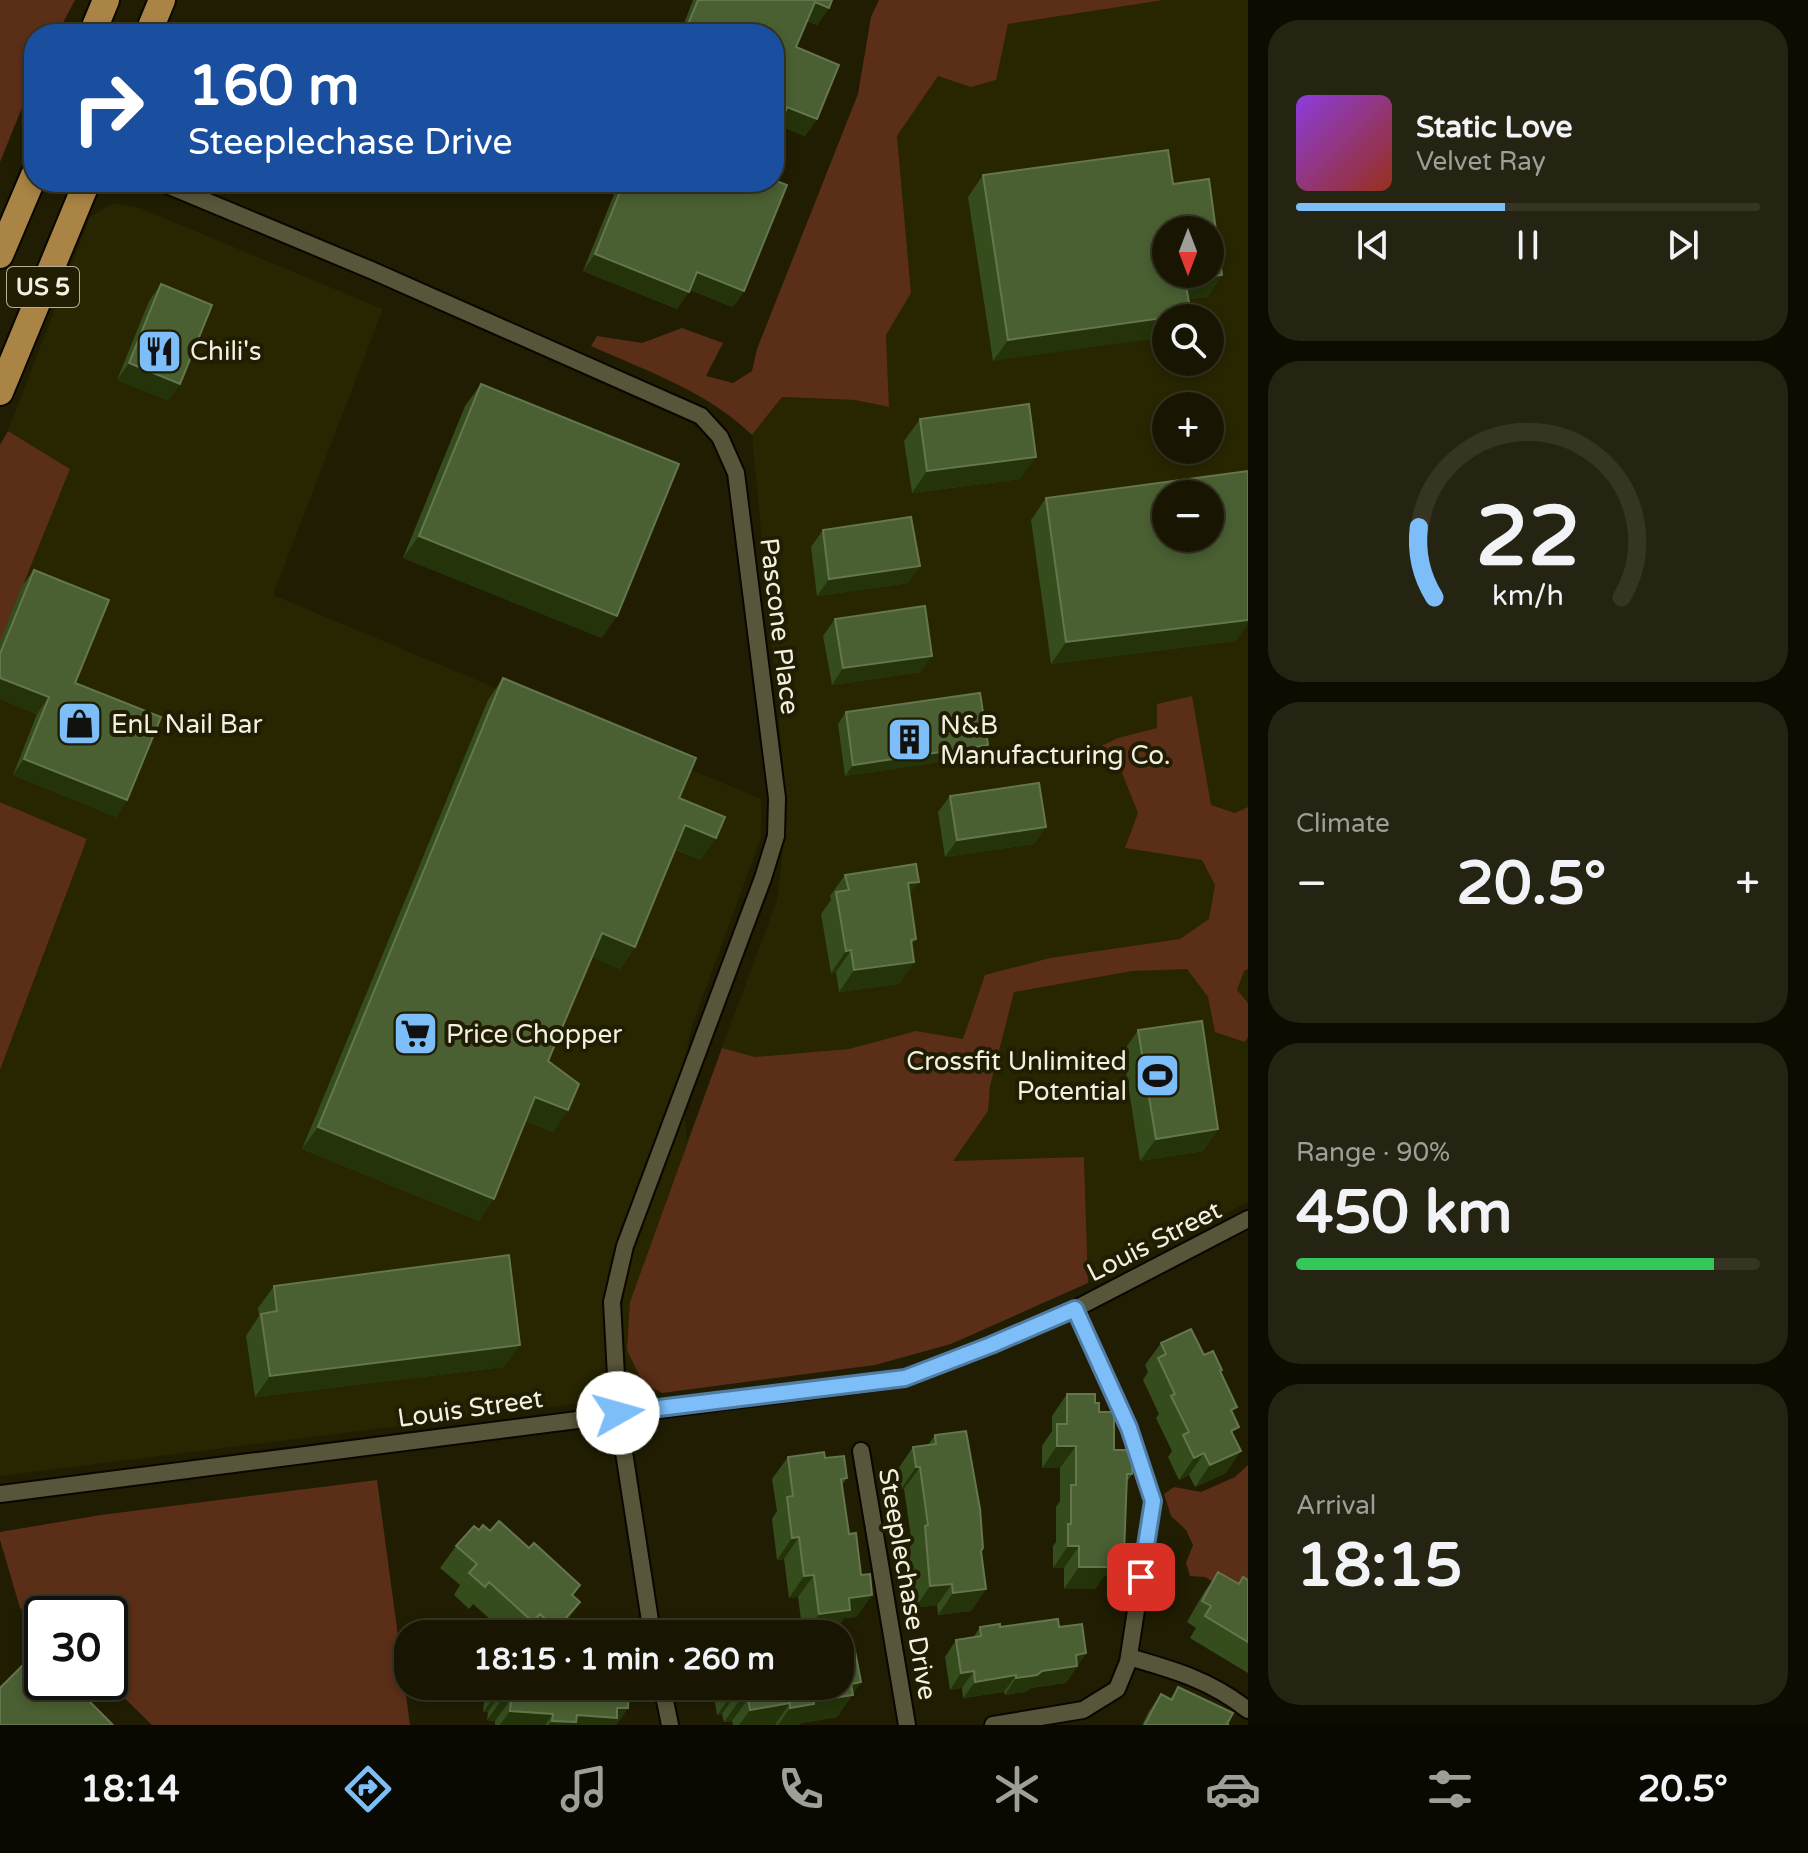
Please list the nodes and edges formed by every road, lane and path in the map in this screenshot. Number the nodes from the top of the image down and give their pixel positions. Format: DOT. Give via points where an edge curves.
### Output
graph roads {
  1 [pos="106,0"];
  2 [pos="162,0"];
  3 [pos="96,24"];
  4 [pos="152,24"];
  5 [pos="27,192"];
  6 [pos="83,192"];
  7 [pos="184,192"];
  8 [pos="0,255"];
  9 [pos="0,392"];
  10 [pos="1248,1219"];
  11 [pos="1075,1309"];
  12 [pos="618,1413"];
  13 [pos="861,1451"];
  14 [pos="0,1494"];
  15 [pos="649,1620"];
  16 [pos="1129,1657"];
  17 [pos="665,1700"];
  18 [pos="1248,1710"];
  19 [pos="670,1725"];
  20 [pos="907,1725"];
  21 [pos="993,1725"];
  1 -- 3 [label="highway"];
  2 -- 4 [label="highway"];
  5 -- 8 [label="highway, US 5"];
  6 -- 9 [label="highway, US 5"];
  7 -- 12 [label="street, Pascone Place" via="701,416 720,437 736,473 777,793 776,836 625,1246 612,1302"];
  10 -- 11 [label="street, Louis Street"];
  11 -- 12 [label="street, Louis Street" via="905,1378"];
  11 -- 16 [label="street" via="1129,1428 1153,1501"];
  12 -- 14 [label="street, Louis Street"];
  12 -- 15 [label="street, Pascone Place"];
  13 -- 20 [label="street, Steeplechase Drive"];
  16 -- 18 [label="street" via="1196,1677"];
  16 -- 21 [label="street" via="1117,1689 1083,1710"];
  17 -- 19 [label="street"];
}
